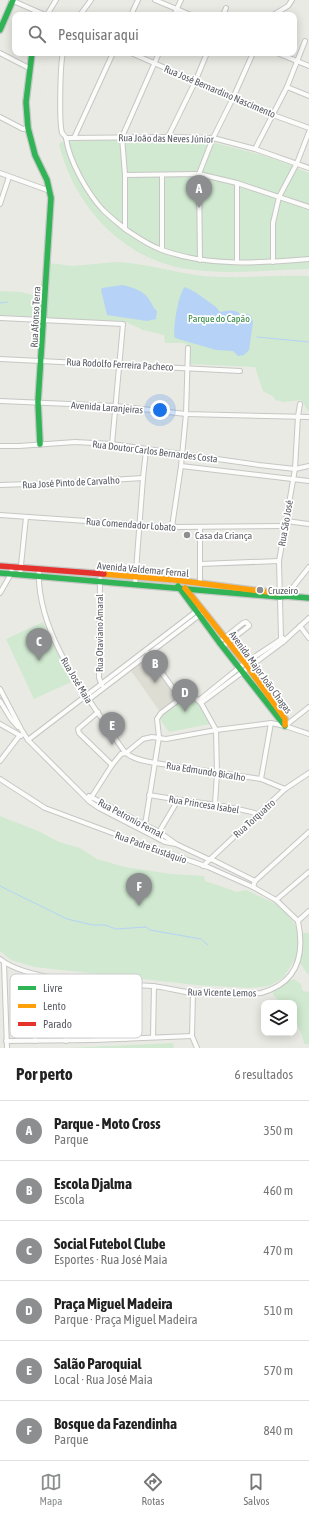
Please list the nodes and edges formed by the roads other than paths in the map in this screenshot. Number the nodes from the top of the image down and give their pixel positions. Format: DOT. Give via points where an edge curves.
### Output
graph roads {
  1 [pos="12,0"];
  2 [pos="56,0"];
  3 [pos="91,0"];
  4 [pos="138,0"];
  5 [pos="155,0"];
  6 [pos="180,0"];
  7 [pos="292,0"];
  8 [pos="177,8"];
  9 [pos="226,8"];
  10 [pos="39,12"];
  11 [pos="48,12"];
  12 [pos="82,12"];
  13 [pos="132,12"];
  14 [pos="175,12"];
  15 [pos="185,12"];
  16 [pos="224,12"];
  17 [pos="278,12"];
  18 [pos="0,30"];
  19 [pos="305,41"];
  20 [pos="0,53"];
  21 [pos="31,56"];
  22 [pos="63,56"];
  23 [pos="113,56"];
  24 [pos="139,56"];
  25 [pos="158,56"];
  26 [pos="206,56"];
  27 [pos="252,56"];
  28 [pos="286,56"];
  29 [pos="297,60"];
  30 [pos="155,63"];
  31 [pos="309,66"];
  32 [pos="29,68"];
  33 [pos="195,82"];
  34 [pos="287,87"];
  35 [pos="309,96"];
  36 [pos="233,98"];
  37 [pos="273,114"];
  38 [pos="0,117"];
  39 [pos="28,128"];
  40 [pos="309,128"];
  41 [pos="309,132"];
  42 [pos="168,137"];
  43 [pos="66,138"];
  44 [pos="74,138"];
  45 [pos="122,138"];
  46 [pos="213,138"];
  47 [pos="255,149"];
  48 [pos="297,163"];
  49 [pos="309,168"];
  50 [pos="0,173"];
  51 [pos="200,174"];
  52 [pos="125,175"];
  53 [pos="162,175"];
  54 [pos="9,176"];
  55 [pos="237,183"];
  56 [pos="50,191"];
  57 [pos="279,197"];
  58 [pos="0,204"];
  59 [pos="309,207"];
  60 [pos="125,229"];
  61 [pos="162,250"];
  62 [pos="309,259"];
  63 [pos="200,260"];
  64 [pos="237,262"];
  65 [pos="273,262"];
  66 [pos="0,318"];
  67 [pos="44,320"];
  68 [pos="188,348"];
  69 [pos="0,359"];
  70 [pos="41,360"];
  71 [pos="119,364"];
  72 [pos="186,368"];
  73 [pos="240,371"];
  74 [pos="0,401"];
  75 [pos="38,402"];
  76 [pos="300,404"];
  77 [pos="116,406"];
  78 [pos="186,414"];
  79 [pos="298,416"];
  80 [pos="309,417"];
  81 [pos="40,444"];
  82 [pos="112,444"];
  83 [pos="0,448"];
  84 [pos="146,450"];
  85 [pos="182,454"];
  86 [pos="181,466"];
  87 [pos="309,466"];
  88 [pos="295,469"];
  89 [pos="143,478"];
  90 [pos="293,479"];
  91 [pos="309,481"];
  92 [pos="0,485"];
  93 [pos="0,516"];
  94 [pos="26,517"];
  95 [pos="286,523"];
  96 [pos="309,524"];
  97 [pos="140,525"];
  98 [pos="172,527"];
  99 [pos="200,527"];
  100 [pos="279,561"];
  101 [pos="200,564"];
  102 [pos="0,566"];
  103 [pos="12,567"];
  104 [pos="309,567"];
  105 [pos="21,568"];
  106 [pos="39,569"];
  107 [pos="55,571"];
  108 [pos="69,572"];
  109 [pos="0,573"];
  110 [pos="83,573"];
  111 [pos="11,574"];
  112 [pos="100,574"];
  113 [pos="20,575"];
  114 [pos="38,577"];
  115 [pos="54,577"];
  116 [pos="69,578"];
  117 [pos="115,579"];
  118 [pos="83,580"];
  119 [pos="175,580"];
  120 [pos="99,581"];
  121 [pos="136,581"];
  122 [pos="181,581"];
  123 [pos="152,582"];
  124 [pos="200,583"];
  125 [pos="182,588"];
  126 [pos="215,589"];
  127 [pos="199,590"];
  128 [pos="0,593"];
  129 [pos="282,596"];
  130 [pos="309,598"];
  131 [pos="200,611"];
  132 [pos="309,618"];
  133 [pos="300,626"];
  134 [pos="309,638"];
  135 [pos="226,640"];
  136 [pos="282,640"];
  137 [pos="221,644"];
  138 [pos="147,652"];
  139 [pos="246,665"];
  140 [pos="241,669"];
  141 [pos="103,686"];
  142 [pos="0,689"];
  143 [pos="265,696"];
  144 [pos="87,698"];
  145 [pos="180,698"];
  146 [pos="0,701"];
  147 [pos="200,702"];
  148 [pos="309,707"];
  149 [pos="98,712"];
  150 [pos="0,720"];
  151 [pos="271,723"];
  152 [pos="1,724"];
  153 [pos="285,726"];
  154 [pos="21,729"];
  155 [pos="216,730"];
  156 [pos="309,734"];
  157 [pos="20,735"];
  158 [pos="159,737"];
  159 [pos="28,740"];
  160 [pos="126,753"];
  161 [pos="0,761"];
  162 [pos="155,763"];
  163 [pos="112,765"];
  164 [pos="217,773"];
  165 [pos="309,773"];
  166 [pos="0,779"];
  167 [pos="261,779"];
  168 [pos="285,789"];
  169 [pos="149,795"];
  170 [pos="85,796"];
  171 [pos="91,796"];
  172 [pos="178,800"];
  173 [pos="89,801"];
  174 [pos="215,804"];
  175 [pos="258,814"];
  176 [pos="145,825"];
  177 [pos="159,832"];
  178 [pos="309,832"];
  179 [pos="176,844"];
  180 [pos="208,859"];
  181 [pos="202,866"];
  182 [pos="208,867"];
  183 [pos="309,872"];
  184 [pos="256,881"];
  185 [pos="253,887"];
  186 [pos="276,900"];
  187 [pos="309,911"];
  188 [pos="298,921"];
  189 [pos="0,959"];
  190 [pos="4,963"];
  191 [pos="35,974"];
  192 [pos="142,985"];
  193 [pos="154,986"];
  194 [pos="193,993"];
  195 [pos="192,1036"];
  196 [pos="142,1037"];
  197 [pos="152,1037"];
  198 [pos="66,1038"];
  199 [pos="124,1038"];
  200 [pos="95,1040"];
  201 [pos="6,1041"];
  202 [pos="35,1041"];
  203 [pos="66,1041"];
  204 [pos="6,1048"];
  205 [pos="197,1048"];
  1 -- 10 [label="street"];
  1 -- 18 [label="street"];
  2 -- 11 [label="street"];
  3 -- 12 [label="street"];
  4 -- 13 [label="street"];
  5 -- 8 [label="street"];
  6 -- 8 [label="street"];
  7 -- 17 [label="street"];
  8 -- 14 [label="street"];
  8 -- 15 [label="street"];
  9 -- 16 [label="street"];
  19 -- 29 [label="street"];
  20 -- 32 [label="street"];
  21 -- 32 [label="street, Rua Afonso Terra"];
  22 -- 43 [label="street" via="61,112 62,134"];
  23 -- 44 [label="street"];
  24 -- 30 [label="street, Rua José Bernardino Nascimento"];
  25 -- 30 [label="street"];
  26 -- 33 [label="street"];
  27 -- 36 [label="street"];
  28 -- 29 [label="street"];
  29 -- 31 [label="street"];
  29 -- 34 [label="street"];
  30 -- 33 [label="street, Rua José Bernardino Nascimento"];
  30 -- 45 [label="street"];
  32 -- 39 [label="street, Rua Afonso Terra" via="26,102"];
  33 -- 36 [label="street, Rua José Bernardino Nascimento"];
  33 -- 42 [label="street"];
  34 -- 35 [label="street"];
  34 -- 37 [label="street"];
  36 -- 37 [label="street, Rua José Bernardino Nascimento"];
  36 -- 46 [label="street"];
  37 -- 40 [label="street, Rua José Bernardino Nascimento"];
  37 -- 47 [label="street"];
  38 -- 39 [label="street" via="23,129"];
  39 -- 56 [label="street, Rua Afonso Terra" via="35,155"];
  41 -- 48 [label="street"];
  42 -- 45 [label="street, Rua João das Neves Júnior"];
  42 -- 46 [label="street, Rua João das Neves Júnior"];
  43 -- 44 [label="street, Rua João das Neves Júnior"];
  43 -- 60 [label="street" via="82,181 103,209"];
  44 -- 45 [label="street, Rua João das Neves Júnior"];
  45 -- 52 [label="street"];
  46 -- 47 [label="street, Rua João das Neves Júnior"];
  46 -- 51 [label="street"];
  47 -- 48 [label="street, Rua João das Neves Júnior"];
  48 -- 49 [label="street, Rua João das Neves Júnior"];
  48 -- 57 [label="street"];
  50 -- 54 [label="street"];
  51 -- 53 [label="street"];
  51 -- 55 [label="street"];
  51 -- 63 [label="street"];
  52 -- 53 [label="street"];
  52 -- 60 [label="street"];
  53 -- 61 [label="street"];
  54 -- 56 [label="street"];
  54 -- 58 [label="street"];
  55 -- 57 [label="street"];
  55 -- 64 [label="street"];
  56 -- 67 [label="street, Rua Afonso Terra"];
  57 -- 59 [label="street"];
  57 -- 65 [label="street" via="273,223"];
  60 -- 61 [label="street"];
  61 -- 63 [label="street"];
  62 -- 65 [label="street"];
  63 -- 64 [label="street"];
  64 -- 65 [label="street"];
  66 -- 67 [label="street"];
  67 -- 70 [label="street, Rua Afonso Terra"];
  67 -- 71 [label="street" via="123,324"];
  68 -- 72 [label="street"];
  69 -- 70 [label="street, Rua Rodolfo Ferreira Pacheco"];
  70 -- 71 [label="street, Rua Rodolfo Ferreira Pacheco"];
  70 -- 75 [label="street, Rua Afonso Terra"];
  71 -- 72 [label="street, Rua Rodolfo Ferreira Pacheco"];
  71 -- 77 [label="street"];
  72 -- 73 [label="street, Rua Rodolfo Ferreira Pacheco"];
  72 -- 78 [label="street"];
  74 -- 75 [label="street, Avenida Laranjeiras"];
  75 -- 77 [label="street, Avenida Laranjeiras"];
  75 -- 81 [label="street, Rua Afonso Terra"];
  76 -- 79 [label="street, Rua São José"];
  77 -- 78 [label="street, Avenida Laranjeiras"];
  77 -- 82 [label="street"];
  78 -- 79 [label="street, Avenida Laranjeiras"];
  78 -- 85 [label="street"];
  79 -- 80 [label="street, Avenida Laranjeiras"];
  79 -- 88 [label="street, Rua São José"];
  81 -- 82 [label="street, Rua Doutor Carlos Bernardes Costa"];
  81 -- 83 [label="street, Rua Doutor Carlos Bernardes Costa"];
  82 -- 84 [label="street, Rua Doutor Carlos Bernardes Costa"];
  84 -- 85 [label="street, Rua Doutor Carlos Bernardes Costa"];
  84 -- 89 [label="street"];
  85 -- 86 [label="street"];
  85 -- 88 [label="street, Rua Doutor Carlos Bernardes Costa"];
  86 -- 90 [label="street"];
  86 -- 98 [label="street"];
  87 -- 88 [label="street, Rua Doutor Carlos Bernardes Costa"];
  88 -- 90 [label="street, Rua São José"];
  89 -- 92 [label="street, Rua José Pinto de Carvalho"];
  89 -- 97 [label="street"];
  90 -- 91 [label="street"];
  90 -- 95 [label="street, Rua São José"];
  93 -- 94 [label="street, Rua Comendador Lobato"];
  94 -- 97 [label="street, Rua Comendador Lobato"];
  94 -- 105 [label="street"];
  95 -- 96 [label="street, Rua Comendador Lobato"];
  95 -- 99 [label="street, Rua Comendador Lobato"];
  95 -- 100 [label="street, Rua São José"];
  97 -- 98 [label="street, Rua Comendador Lobato"];
  97 -- 121 [label="street"];
  98 -- 99 [label="street, Rua Comendador Lobato"];
  99 -- 101 [label="street"];
  100 -- 101 [label="street"];
  100 -- 129 [label="street, Rua São José"];
  101 -- 124 [label="street"];
  102 -- 103 [label="street, Avenida Valdemar Fernal"];
  103 -- 105 [label="street, Avenida Valdemar Fernal"];
  103 -- 111 [label="street"];
  104 -- 129 [label="street"];
  105 -- 106 [label="street, Avenida Valdemar Fernal"];
  105 -- 113 [label="street"];
  106 -- 107 [label="street, Avenida Valdemar Fernal"];
  106 -- 114 [label="street, Rua José Maia"];
  107 -- 108 [label="street, Avenida Valdemar Fernal"];
  107 -- 115 [label="street"];
  108 -- 110 [label="street, Avenida Valdemar Fernal"];
  108 -- 116 [label="street"];
  109 -- 111 [label="street, Avenida Valdemar Fernal"];
  110 -- 112 [label="street, Avenida Valdemar Fernal"];
  110 -- 118 [label="street"];
  111 -- 113 [label="street, Avenida Valdemar Fernal"];
  111 -- 128 [label="street"];
  112 -- 117 [label="street, Avenida Valdemar Fernal"];
  112 -- 120 [label="street, Rua Otaviano Amaral"];
  113 -- 114 [label="street, Avenida Valdemar Fernal"];
  114 -- 115 [label="street, Avenida Valdemar Fernal"];
  114 -- 144 [label="street, Rua José Maia" via="47,623 75,680"];
  115 -- 116 [label="street, Avenida Valdemar Fernal"];
  116 -- 118 [label="street, Avenida Valdemar Fernal"];
  117 -- 120 [label="street, Avenida Valdemar Fernal"];
  117 -- 121 [label="street, Avenida Valdemar Fernal"];
  118 -- 120 [label="street, Avenida Valdemar Fernal"];
  119 -- 122 [label="street, Avenida Valdemar Fernal"];
  119 -- 123 [label="street, Avenida Valdemar Fernal"];
  119 -- 125 [label="street"];
  120 -- 141 [label="street, Rua Otaviano Amaral" via="99,678"];
  121 -- 123 [label="street, Avenida Valdemar Fernal"];
  122 -- 124 [label="street, Avenida Valdemar Fernal"];
  122 -- 125 [label="street"];
  123 -- 125 [label="street, Avenida Valdemar Fernal"];
  124 -- 126 [label="street, Avenida Valdemar Fernal"];
  124 -- 127 [label="street"];
  125 -- 127 [label="street, Avenida Valdemar Fernal"];
  125 -- 131 [label="street, Avenida Major João Chagas"];
  126 -- 127 [label="street, Avenida Valdemar Fernal"];
  126 -- 129 [label="street, Avenida Valdemar Fernal"];
  129 -- 130 [label="street, Avenida Valdemar Fernal"];
  129 -- 136 [label="street, Rua São José"];
  131 -- 135 [label="street, Avenida Major João Chagas"];
  131 -- 137 [label="street, Avenida Major João Chagas"];
  131 -- 138 [label="street"];
  132 -- 133 [label="street"];
  133 -- 134 [label="street"];
  133 -- 136 [label="street"];
  135 -- 135 [label="street" via="249,626 248,623 243,624"];
  135 -- 137 [label="street"];
  135 -- 139 [label="street, Avenida Major João Chagas"];
  136 -- 139 [label="street"];
  137 -- 140 [label="street, Avenida Major João Chagas"];
  138 -- 141 [label="street"];
  138 -- 145 [label="street"];
  139 -- 140 [label="street"];
  139 -- 143 [label="street, Avenida Major João Chagas"];
  140 -- 143 [label="street, Avenida Major João Chagas"];
  140 -- 147 [label="street"];
  141 -- 144 [label="street"];
  142 -- 154 [label="street, Rua Petronio Fernal"];
  143 -- 153 [label="street, Avenida Major João Chagas"];
  144 -- 149 [label="street, Rua José Maia"];
  144 -- 159 [label="street"];
  145 -- 147 [label="street" via="189,692"];
  145 -- 158 [label="street" via="158,716"];
  146 -- 154 [label="street, Rua Petronio Fernal"];
  147 -- 155 [label="street"];
  148 -- 153 [label="street"];
  149 -- 160 [label="street, Rua José Maia"];
  149 -- 163 [label="street" via="78,729 79,734"];
  150 -- 152 [label="street"];
  151 -- 153 [label="street"];
  151 -- 155 [label="street"];
  151 -- 167 [label="street"];
  152 -- 157 [label="street, Rua Petronio Fernal"];
  153 -- 156 [label="street"];
  154 -- 159 [label="street, Rua Petronio Fernal"];
  155 -- 158 [label="street" via="166,739"];
  155 -- 164 [label="street"];
  157 -- 159 [label="street, Rua Petronio Fernal"];
  157 -- 161 [label="street"];
  158 -- 160 [label="street" via="143,739"];
  158 -- 162 [label="street"];
  159 -- 170 [label="street, Rua Petronio Fernal"];
  160 -- 162 [label="street, Rua Edmundo Bicalho"];
  160 -- 163 [label="street" via="120,754"];
  162 -- 164 [label="street, Rua Edmundo Bicalho"];
  162 -- 169 [label="street"];
  163 -- 171 [label="street"];
  164 -- 167 [label="street, Rua Edmundo Bicalho"];
  164 -- 174 [label="street"];
  165 -- 168 [label="street, Rua Torquatro"];
  166 -- 181 [label="street, Rua Padre Eustáquio" via="45,808"];
  167 -- 168 [label="street, Rua Edmundo Bicalho"];
  168 -- 175 [label="street, Rua Torquatro"];
  169 -- 172 [label="street, Rua Princesa Isabel"];
  169 -- 176 [label="street"];
  170 -- 171 [label="street, Rua Petronio Fernal"];
  170 -- 173 [label="street, Rua Petronio Fernal"];
  171 -- 173 [label="street"];
  171 -- 176 [label="street, Rua Petronio Fernal"];
  172 -- 174 [label="street, Rua Princesa Isabel"];
  172 -- 177 [label="street"];
  173 -- 179 [label="street, Rua Petronio Fernal" via="165,842"];
  174 -- 175 [label="street, Rua Princesa Isabel"];
  175 -- 180 [label="street, Rua Torquatro"];
  176 -- 177 [label="street, Rua Petronio Fernal"];
  177 -- 179 [label="street, Rua Petronio Fernal"];
  178 -- 184 [label="street"];
  179 -- 180 [label="street, Rua Petronio Fernal"];
  180 -- 181 [label="street, Rua Torquatro"];
  180 -- 182 [label="street"];
  180 -- 184 [label="street, Rua Petronio Fernal"];
  181 -- 182 [label="street, Rua Padre Eustáquio"];
  182 -- 185 [label="street, Rua Padre Eustáquio"];
  183 -- 186 [label="street"];
  184 -- 185 [label="street"];
  185 -- 186 [label="street, Rua Padre Eustáquio"];
  186 -- 188 [label="street, Rua Padre Eustáquio"];
  187 -- 188 [label="street"];
  188 -- 194 [label="street, Rua Vicente Lemos" via="301,948 297,964 288,979 261,993"];
  189 -- 190 [label="street, Rua Vicente Lemos"];
  190 -- 191 [label="street, Rua Vicente Lemos"];
  190 -- 201 [label="street"];
  192 -- 193 [label="street, Rua Vicente Lemos"];
  193 -- 194 [label="street, Rua Vicente Lemos"];
  193 -- 197 [label="street"];
  194 -- 195 [label="street"];
  195 -- 197 [label="street"];
  195 -- 205 [label="street"];
  196 -- 197 [label="street"];
  198 -- 203 [label="street"];
  199 -- 200 [label="street"];
  200 -- 203 [label="street"];
  201 -- 202 [label="street"];
  201 -- 204 [label="street"];
  202 -- 203 [label="street"];
}
